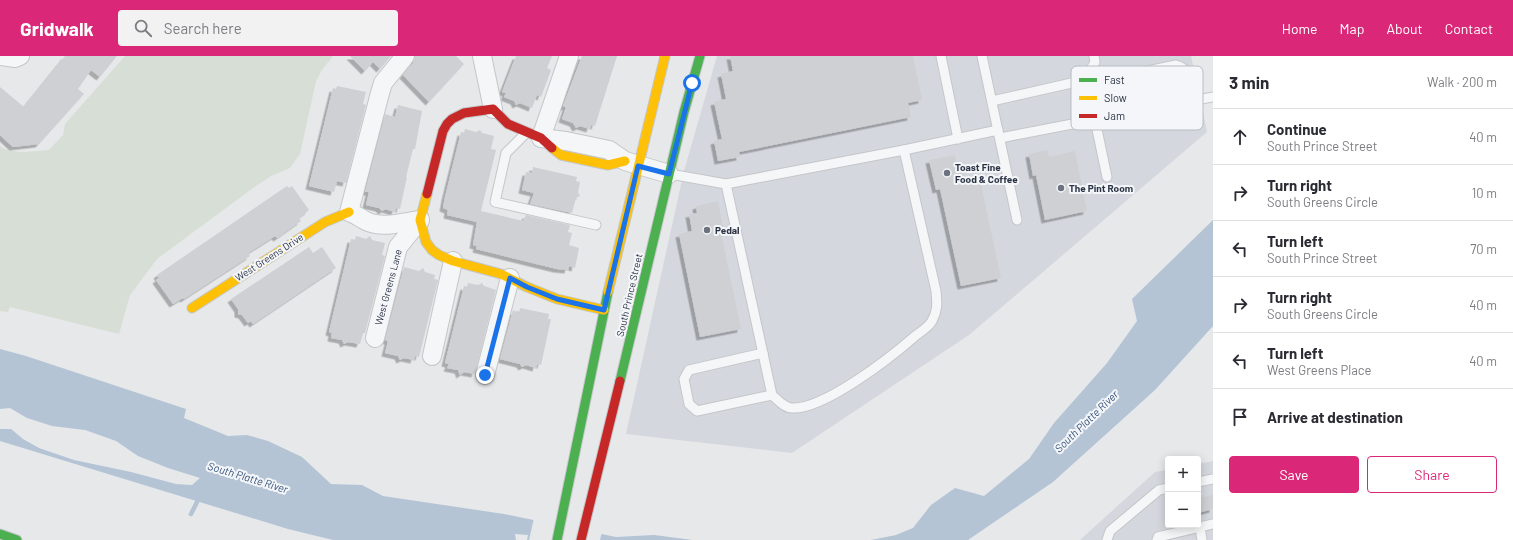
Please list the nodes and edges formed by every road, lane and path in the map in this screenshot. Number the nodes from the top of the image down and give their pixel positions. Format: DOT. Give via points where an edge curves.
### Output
graph roads {
  1 [pos="0,56"];
  2 [pos="20,56"];
  3 [pos="405,56"];
  4 [pos="482,56"];
  5 [pos="569,56"];
  6 [pos="665,56"];
  7 [pos="700,56"];
  8 [pos="941,56"];
  9 [pos="982,56"];
  10 [pos="1094,56"];
  11 [pos="1093,66"];
  12 [pos="1071,83"];
  13 [pos="1213,97"];
  14 [pos="1203,99"];
  15 [pos="992,101"];
  16 [pos="493,110"];
  17 [pos="1071,123"];
  18 [pos="1100,130"];
  19 [pos="999,134"];
  20 [pos="534,135"];
  21 [pos="958,139"];
  22 [pos="904,150"];
  23 [pos="632,163"];
  24 [pos="669,174"];
  25 [pos="1107,177"];
  26 [pos="726,184"];
  27 [pos="349,212"];
  28 [pos="420,220"];
  29 [pos="1017,220"];
  30 [pos="596,226"];
  31 [pos="453,261"];
  32 [pos="510,278"];
  33 [pos="192,308"];
  34 [pos="604,310"];
  35 [pos="375,338"];
  36 [pos="763,354"];
  37 [pos="432,356"];
  38 [pos="485,375"];
  39 [pos="772,395"];
  40 [pos="1213,479"];
  41 [pos="1201,481"];
  42 [pos="1165,489"];
  43 [pos="1213,524"];
  44 [pos="1201,527"];
  45 [pos="1196,528"];
  46 [pos="1200,528"];
  47 [pos="0,534"];
  48 [pos="17,540"];
  49 [pos="556,540"];
  50 [pos="581,540"];
  51 [pos="1107,540"];
  52 [pos="1157,540"];
  53 [pos="1202,540"];
  1 -- 2 [label="street"];
  3 -- 27 [label="street" via="383,83"];
  4 -- 16 [label="street"];
  5 -- 20 [label="street"];
  6 -- 23 [label="main road, South Prince Street"];
  7 -- 24 [label="main road, South Prince Street"];
  8 -- 21 [label="lane"];
  9 -- 15 [label="lane"];
  10 -- 11 [label="lane"];
  12 -- 15 [label="lane"];
  13 -- 14 [label="lane"];
  15 -- 19 [label="lane"];
  16 -- 20 [label="main road" via="508,124"];
  16 -- 28 [label="main road" via="463,112 456,115 446,126"];
  17 -- 19 [label="lane"];
  18 -- 25 [label="lane"];
  19 -- 21 [label="lane"];
  19 -- 29 [label="lane"];
  20 -- 23 [label="street" via="609,150"];
  20 -- 30 [label="lane" via="506,153 495,202"];
  21 -- 22 [label="lane"];
  22 -- 26 [label="lane"];
  22 -- 39 [label="lane" via="936,291 937,310 932,322 857,381 816,403 791,408"];
  23 -- 24 [label="street"];
  23 -- 34 [label="main road, South Prince Street"];
  24 -- 26 [label="lane"];
  24 -- 50 [label="main road, South Prince Street"];
  26 -- 36 [label="lane"];
  27 -- 28 [label="street" via="375,224 389,225"];
  27 -- 33 [label="main road, West Greens Drive" via="325,222"];
  28 -- 31 [label="main road" via="426,242 432,250"];
  28 -- 35 [label="street, West Greens Lane" via="398,247"];
  31 -- 32 [label="main road"];
  31 -- 37 [label="street"];
  32 -- 34 [label="main road" via="557,299"];
  32 -- 38 [label="street"];
  34 -- 49 [label="main road, South Prince Street"];
  36 -- 39 [label="lane"];
  36 -- 39 [label="lane" via="689,370 684,379 689,404 697,411"];
  40 -- 41 [label="lane"];
  42 -- 51 [label="lane" via="1159,490 1110,531"];
  43 -- 44 [label="lane"];
  45 -- 52 [label="lane" via="1158,537"];
  46 -- 53 [label="lane"];
  47 -- 48 [label="main road"];
}
